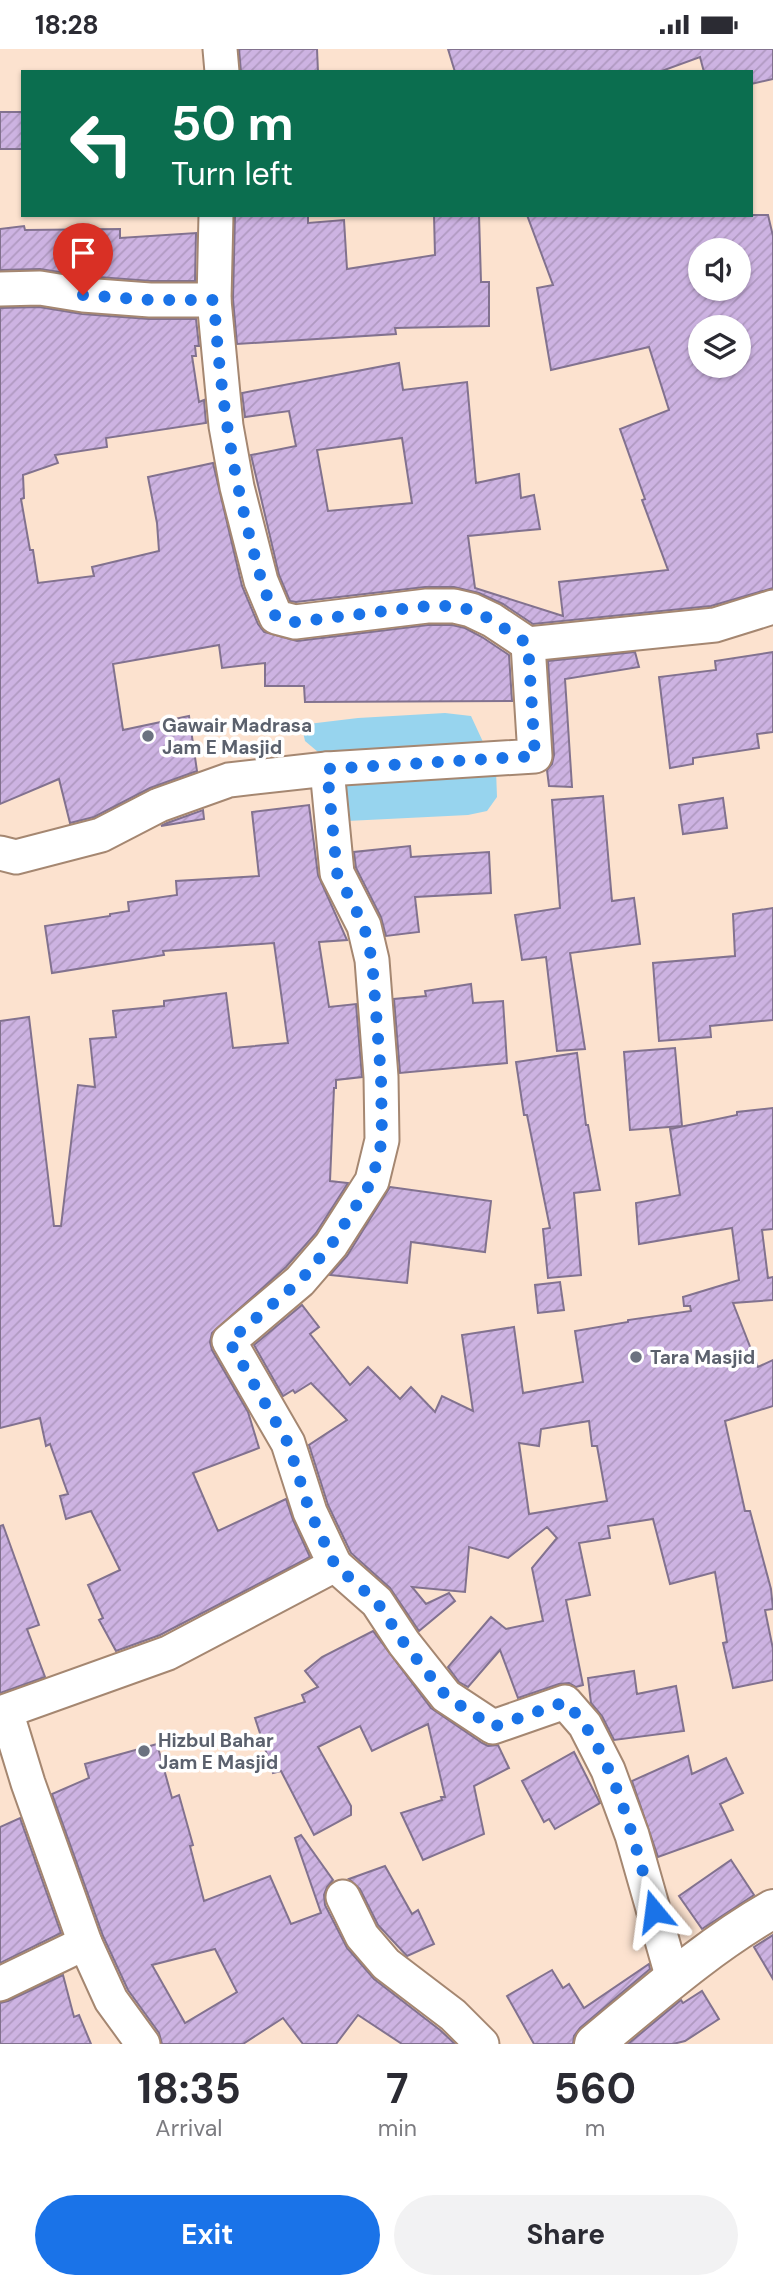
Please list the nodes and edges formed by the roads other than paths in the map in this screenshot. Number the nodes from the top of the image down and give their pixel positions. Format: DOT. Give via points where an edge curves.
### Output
graph roads {
  1 [pos="220,49"];
  2 [pos="222,70"];
  3 [pos="216,217"];
  4 [pos="0,289"];
  5 [pos="214,300"];
  6 [pos="773,607"];
  7 [pos="528,644"];
  8 [pos="327,769"];
  9 [pos="0,853"];
  10 [pos="335,1565"];
  11 [pos="343,1897"];
  12 [pos="773,1909"];
  13 [pos="85,1943"];
  14 [pos="673,1979"];
  15 [pos="0,1984"];
  16 [pos="142,2044"];
  17 [pos="482,2044"];
  18 [pos="594,2044"];
  1 -- 2 [label="street"];
  3 -- 5 [label="street"];
  4 -- 5 [label="street"];
  5 -- 7 [label="street" via="237,487 261,581 276,617 295,622 454,606 492,620"];
  6 -- 7 [label="street" via="715,625"];
  7 -- 8 [label="street" via="535,756"];
  8 -- 9 [label="street" via="229,781 159,805 101,835 16,857"];
  8 -- 10 [label="street" via="337,873 364,926 372,960 382,1140 372,1181 331,1245 300,1281 229,1341 288,1443 310,1512"];
  10 -- 13 [label="street" via="168,1653 6,1711"];
  10 -- 14 [label="street" via="377,1602 446,1696 493,1727 565,1702 585,1725 632,1835"];
  11 -- 17 [label="street" via="362,1936 386,1964 453,2015"];
  12 -- 14 [label="street"];
  13 -- 15 [label="street"];
  13 -- 16 [label="street" via="111,2000"];
  14 -- 18 [label="street"];
}
